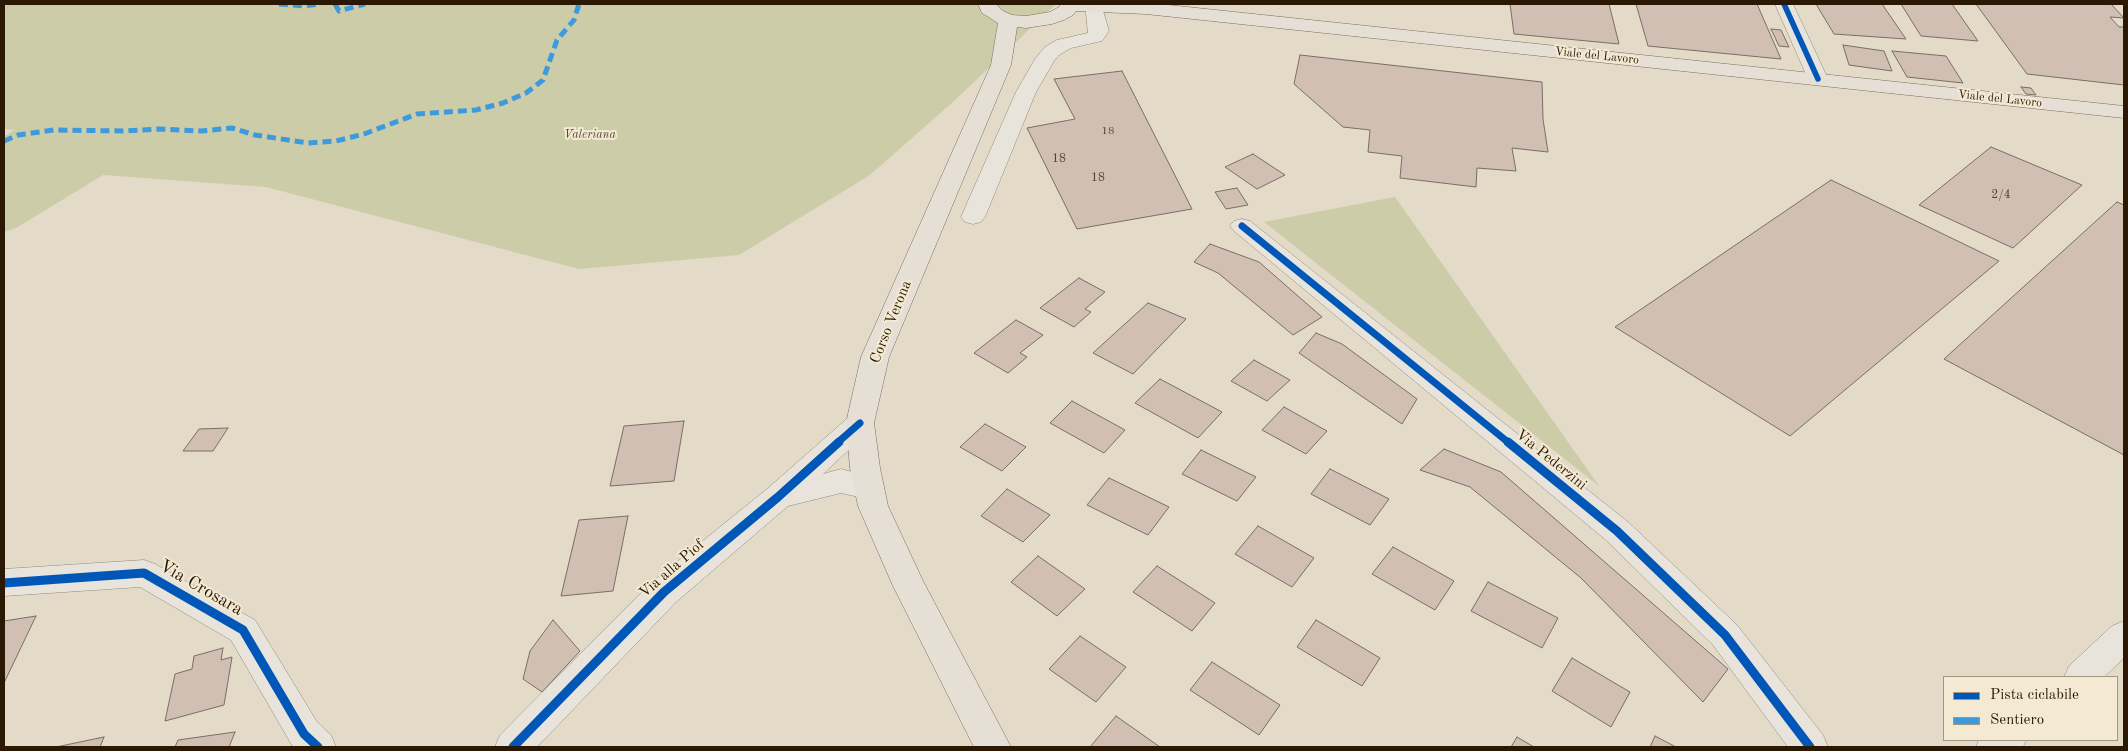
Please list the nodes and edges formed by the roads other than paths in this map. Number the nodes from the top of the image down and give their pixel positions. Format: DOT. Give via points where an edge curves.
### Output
graph roads {
  1 [pos="987,4"];
  2 [pos="1070,4"];
  3 [pos="1784,4"];
  4 [pos="1093,5"];
  5 [pos="1126,5"];
  6 [pos="1008,20"];
  7 [pos="1045,20"];
  8 [pos="1001,65"];
  9 [pos="1818,79"];
  10 [pos="2124,112"];
  11 [pos="972,217"];
  12 [pos="1242,226"];
  13 [pos="860,423"];
  14 [pos="817,462"];
  15 [pos="858,479"];
  16 [pos="778,497"];
  17 [pos="4,583"];
  18 [pos="2124,636"];
  19 [pos="2082,676"];
  20 [pos="2006,741"];
  21 [pos="318,747"];
  22 [pos="513,747"];
  23 [pos="993,747"];
  24 [pos="1810,747"];
  25 [pos="1994,747"];
  1 -- 6 [label="main road" via="996,15"];
  2 -- 4 [label="main road, Viale del Lavoro"];
  2 -- 7 [label="main road" via="1066,11"];
  3 -- 9 [label="street"];
  4 -- 5 [label="main road, Viale del Lavoro"];
  4 -- 11 [label="street" via="1099,31 1095,38 1064,44 1045,59 1026,92"];
  5 -- 9 [label="main road, Viale del Lavoro"];
  6 -- 7 [label="main road"];
  6 -- 8 [label="main road"];
  7 -- 8 [label="main road" via="1029,31"];
  8 -- 13 [label="main road, Corso Verona" via="875,357"];
  9 -- 10 [label="main road, Viale del Lavoro"];
  12 -- 24 [label="street, Via Pederzini" via="1616,532 1725,634"];
  13 -- 14 [label="street, Via alla Piof"];
  13 -- 15 [label="main road, Corso Verona"];
  14 -- 15 [label="street" via="839,459"];
  14 -- 16 [label="street, Via alla Piof"];
  15 -- 16 [label="street, Via alla Piof"];
  15 -- 23 [label="main road, Corso Verona" via="909,586"];
  16 -- 22 [label="street, Via alla Piof" via="664,592"];
  17 -- 21 [label="street, Via Crosara" via="144,573 243,630 304,734"];
  18 -- 19 [label="street"];
  20 -- 25 [label="street"];
}
